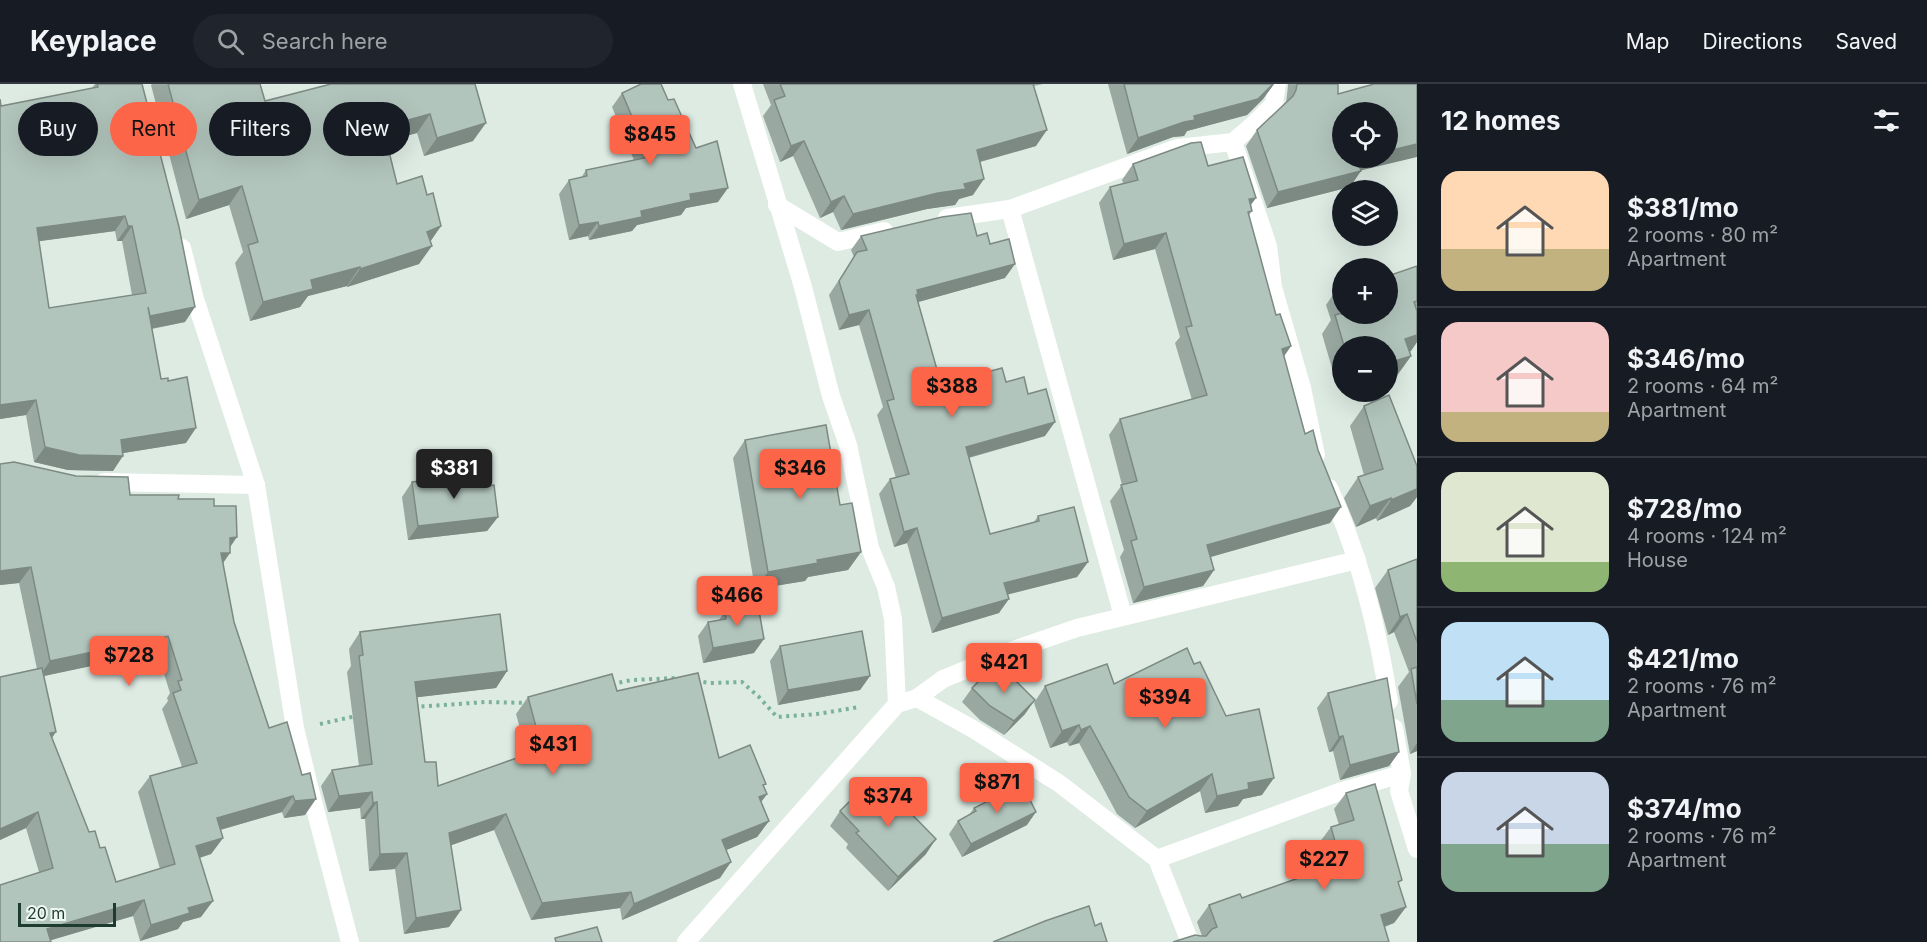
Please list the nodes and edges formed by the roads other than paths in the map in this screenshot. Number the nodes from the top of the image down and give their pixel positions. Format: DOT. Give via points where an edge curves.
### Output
graph roads {
  1 [pos="742,84"];
  2 [pos="1277,84"];
  3 [pos="1233,142"];
  4 [pos="777,206"];
  5 [pos="1010,210"];
  6 [pos="930,220"];
  7 [pos="896,228"];
  8 [pos="178,232"];
  9 [pos="91,482"];
  10 [pos="256,485"];
  11 [pos="1357,560"];
  12 [pos="1123,616"];
  13 [pos="917,698"];
  14 [pos="892,709"];
  15 [pos="1402,774"];
  16 [pos="1417,849"];
  17 [pos="1157,859"];
  18 [pos="350,942"];
  19 [pos="686,942"];
  20 [pos="1190,942"];
  1 -- 4 [label="street"];
  2 -- 3 [label="street" via="1274,104"];
  3 -- 5 [label="street" via="1177,148"];
  3 -- 11 [label="street" via="1268,246 1273,287 1302,388 1317,462"];
  4 -- 7 [label="street" via="838,242"];
  4 -- 14 [label="street" via="848,445 870,548 886,587 893,619"];
  5 -- 6 [label="street"];
  5 -- 12 [label="street"];
  8 -- 10 [label="street" via="195,299"];
  9 -- 10 [label="street"];
  10 -- 18 [label="street" via="295,728"];
  11 -- 12 [label="street"];
  11 -- 15 [label="street" via="1387,687"];
  12 -- 13 [label="street" via="1016,649 943,679"];
  13 -- 14 [label="street"];
  13 -- 17 [label="street" via="1060,784"];
  14 -- 19 [label="street"];
  15 -- 16 [label="street" via="1399,791"];
  15 -- 17 [label="street" via="1339,792"];
  17 -- 20 [label="street"];
}
